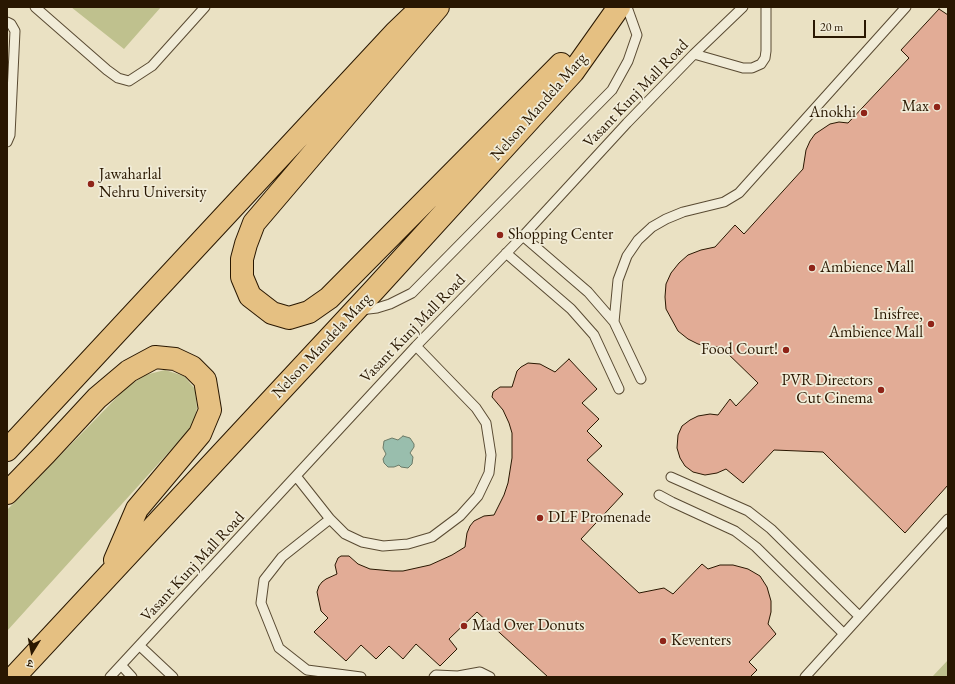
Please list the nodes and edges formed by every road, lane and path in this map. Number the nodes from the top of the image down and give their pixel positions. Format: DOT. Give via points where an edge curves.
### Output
graph roads {
  1 [pos="35,7"];
  2 [pos="205,7"];
  3 [pos="422,7"];
  4 [pos="438,7"];
  5 [pos="618,7"];
  6 [pos="627,7"];
  7 [pos="743,7"];
  8 [pos="766,7"];
  9 [pos="906,7"];
  10 [pos="7,22"];
  11 [pos="694,54"];
  12 [pos="7,142"];
  13 [pos="523,236"];
  14 [pos="506,253"];
  15 [pos="355,310"];
  16 [pos="614,322"];
  17 [pos="416,346"];
  18 [pos="641,379"];
  19 [pos="619,389"];
  20 [pos="7,450"];
  21 [pos="296,476"];
  22 [pos="671,477"];
  23 [pos="7,493"];
  24 [pos="659,495"];
  25 [pos="330,519"];
  26 [pos="948,519"];
  27 [pos="109,575"];
  28 [pos="859,616"];
  29 [pos="844,634"];
  30 [pos="140,646"];
  31 [pos="121,666"];
  32 [pos="14,677"];
  33 [pos="110,677"];
  34 [pos="132,677"];
  35 [pos="174,677"];
  36 [pos="361,677"];
  37 [pos="434,677"];
  38 [pos="490,677"];
  39 [pos="805,677"];
  1 -- 2 [label="lane" via="107,70 118,78 129,81 152,66"];
  3 -- 20 [label="main road"];
  4 -- 5 [label="main road, Nelson Mandela Marg" via="254,223 242,259 242,277 250,296 272,313 289,318 309,312 329,298"];
  5 -- 15 [label="main road, Nelson Mandela Marg" via="573,72"];
  6 -- 15 [label="lane" via="637,35 628,60 612,90 412,293 377,308"];
  7 -- 11 [label="lane, Vasant Kunj Mall Road"];
  8 -- 11 [label="lane" via="766,51 761,64 743,68"];
  9 -- 16 [label="lane" via="739,193 724,202 666,219 638,240 627,256 618,280"];
  10 -- 12 [label="lane" via="15,31 10,135"];
  11 -- 13 [label="lane, Vasant Kunj Mall Road"];
  13 -- 14 [label="lane, Vasant Kunj Mall Road"];
  13 -- 16 [label="lane" via="588,292"];
  14 -- 17 [label="lane, Vasant Kunj Mall Road"];
  14 -- 19 [label="lane" via="571,309 594,335"];
  15 -- 27 [label="main road, Nelson Mandela Marg"];
  16 -- 18 [label="lane"];
  17 -- 21 [label="lane, Vasant Kunj Mall Road"];
  17 -- 25 [label="lane" via="476,408 486,423 491,455 489,473 478,496 460,516 432,537 408,544 383,546 362,542 345,534"];
  21 -- 25 [label="lane"];
  21 -- 30 [label="lane, Vasant Kunj Mall Road"];
  22 -- 28 [label="lane" via="748,511 771,529"];
  23 -- 27 [label="main road" via="98,398 129,370 155,357 175,360 192,367 204,380 210,410 200,434 137,509"];
  24 -- 29 [label="lane" via="735,531 756,547"];
  25 -- 36 [label="lane" via="282,557 264,580 261,603 279,648 307,670"];
  26 -- 28 [label="lane"];
  27 -- 32 [label="main road, Nelson Mandela Marg"];
  28 -- 29 [label="lane"];
  29 -- 39 [label="lane"];
  30 -- 31 [label="lane, Vasant Kunj Mall Road"];
  30 -- 35 [label="lane"];
  31 -- 33 [label="lane, Vasant Kunj Mall Road"];
  31 -- 34 [label="lane"];
  37 -- 38 [label="lane" via="480,672"];
}
